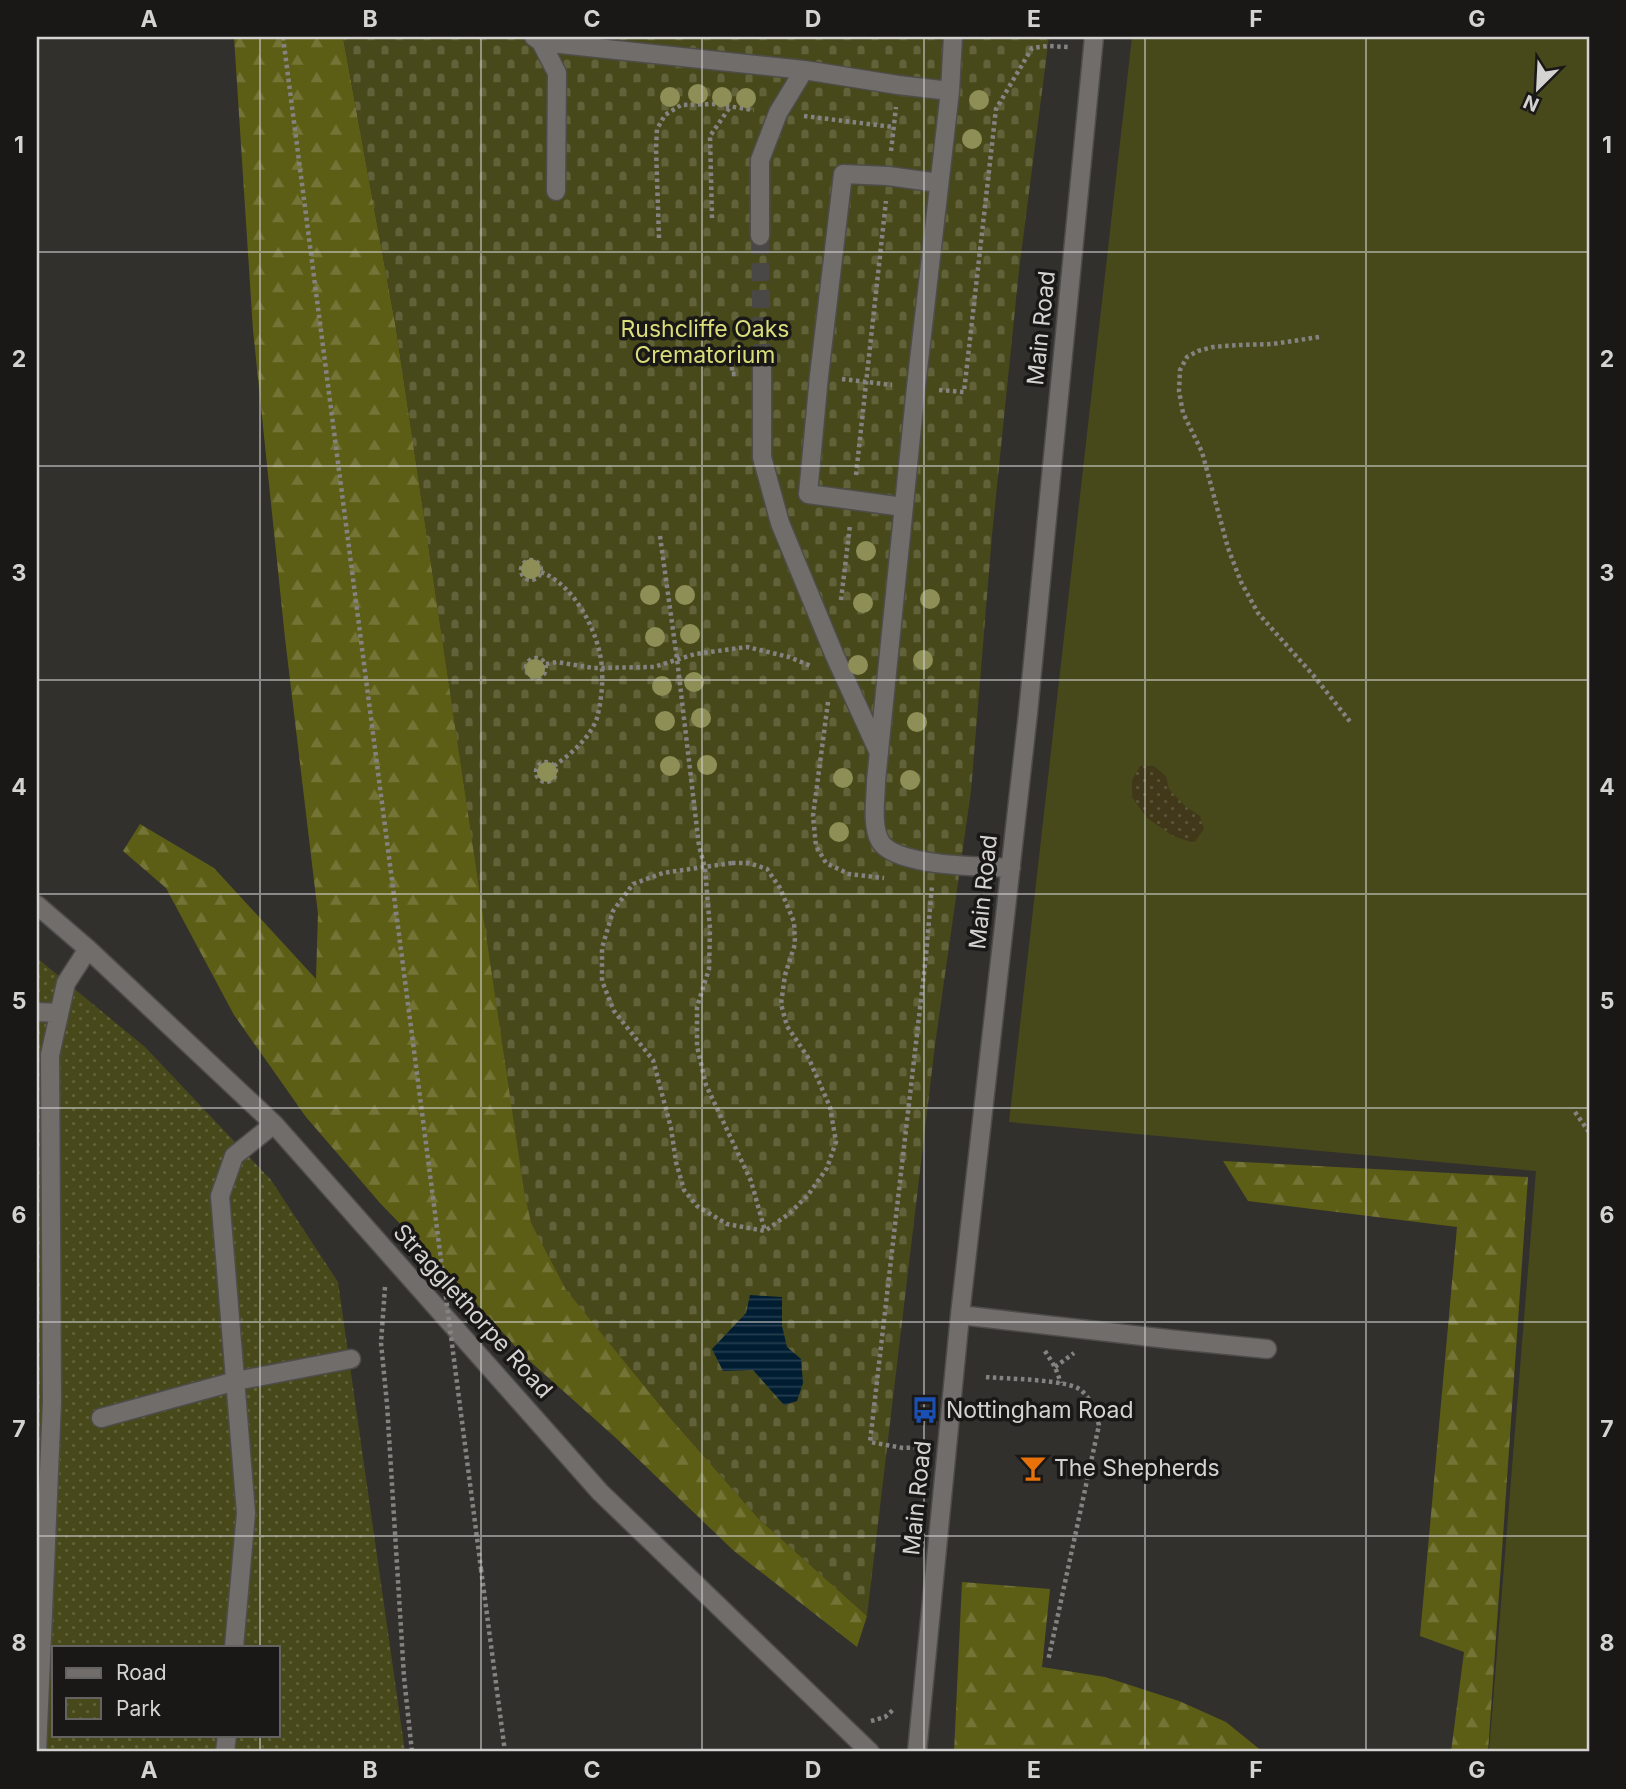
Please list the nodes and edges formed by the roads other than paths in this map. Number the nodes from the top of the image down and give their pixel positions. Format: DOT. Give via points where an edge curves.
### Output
graph roads {
  1 [pos="953,37"];
  2 [pos="1094,37"];
  3 [pos="537,39"];
  4 [pos="665,46"];
  5 [pos="804,70"];
  6 [pos="950,90"];
  7 [pos="939,183"];
  8 [pos="556,191"];
  9 [pos="760,236"];
  10 [pos="762,360"];
  11 [pos="904,507"];
  12 [pos="879,753"];
  13 [pos="1011,868"];
  14 [pos="37,905"];
  15 [pos="88,949"];
  16 [pos="37,1013"];
  17 [pos="59,1013"];
  18 [pos="274,1124"];
  19 [pos="960,1315"];
  20 [pos="1267,1349"];
  21 [pos="351,1359"];
  22 [pos="236,1381"];
  23 [pos="101,1418"];
  24 [pos="234,1646"];
  25 [pos="37,1752"];
  26 [pos="870,1752"];
  27 [pos="917,1752"];
  1 -- 6 [label="street"];
  2 -- 13 [label="street, Main Road"];
  3 -- 4 [label="street"];
  3 -- 8 [label="street" via="557,72"];
  4 -- 5 [label="street"];
  5 -- 6 [label="street"];
  5 -- 9 [label="street" via="778,113 760,160"];
  6 -- 7 [label="street"];
  7 -- 11 [label="street"];
  7 -- 11 [label="street" via="843,174 819,376 808,494"];
  10 -- 12 [label="street" via="762,457 780,523"];
  11 -- 12 [label="street"];
  12 -- 13 [label="street" via="876,829 881,844 901,856 931,864"];
  13 -- 19 [label="street, Main Road"];
  14 -- 15 [label="street, Stragglethorpe Road"];
  15 -- 17 [label="street" via="66,982"];
  15 -- 18 [label="street, Stragglethorpe Road"];
  16 -- 17 [label="street"];
  17 -- 25 [label="street" via="50,1055 52,1402"];
  18 -- 22 [label="street" via="234,1156 220,1196"];
  18 -- 26 [label="street, Stragglethorpe Road" via="600,1492"];
  19 -- 20 [label="street"];
  19 -- 27 [label="street, Main Road"];
  21 -- 22 [label="street"];
  22 -- 23 [label="street"];
  22 -- 24 [label="street" via="246,1513"];
}
